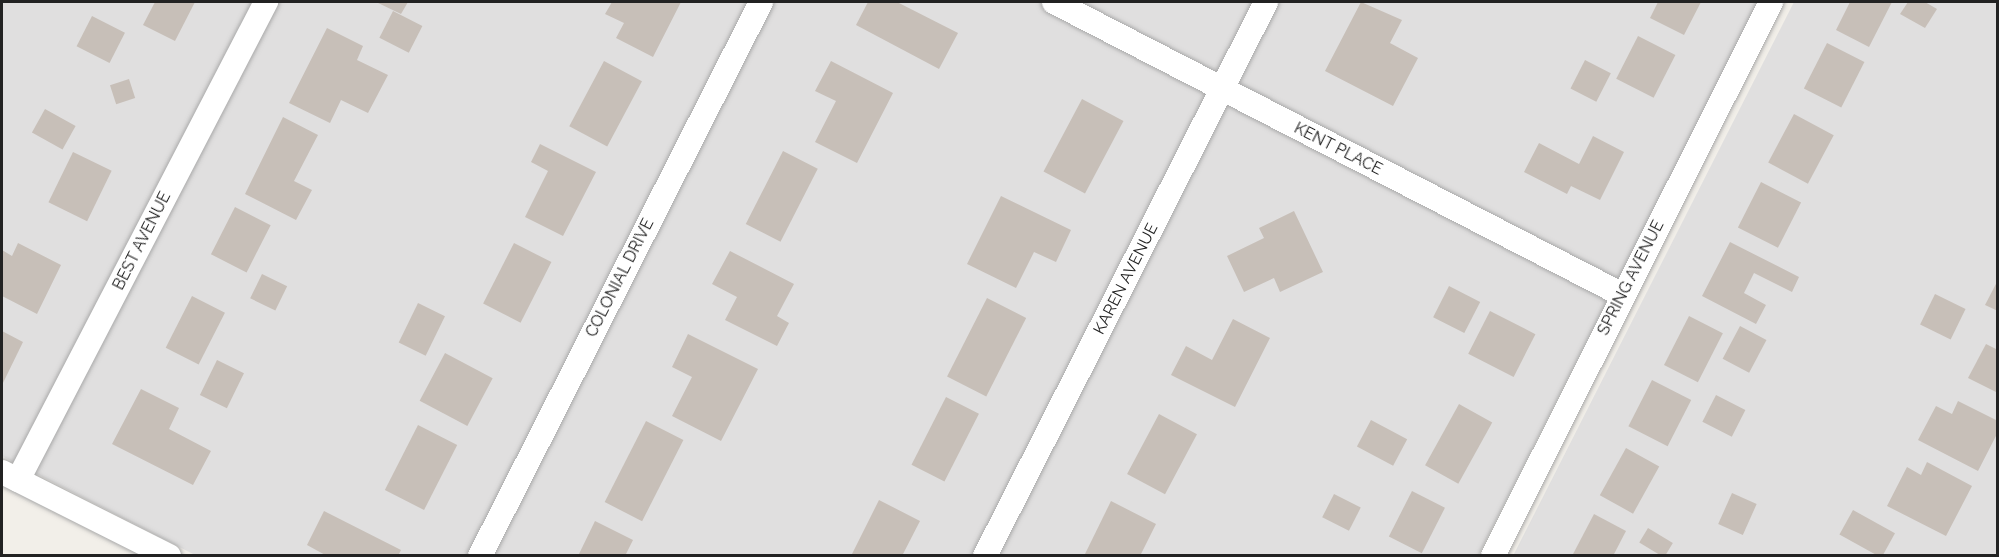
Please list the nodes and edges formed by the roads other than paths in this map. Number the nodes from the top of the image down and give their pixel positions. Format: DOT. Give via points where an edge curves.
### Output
graph roads {
  1 [pos="266,2"];
  2 [pos="761,2"];
  3 [pos="1054,2"];
  4 [pos="1266,2"];
  5 [pos="1771,2"];
  6 [pos="1222,88"];
  7 [pos="1623,295"];
  8 [pos="10,476"];
  9 [pos="169,555"];
  10 [pos="480,555"];
  11 [pos="985,555"];
  12 [pos="1493,555"];
  1 -- 8 [label="street, BEST AVENUE"];
  2 -- 10 [label="street, COLONIAL DRIVE"];
  3 -- 6 [label="street, KENT PLACE"];
  4 -- 6 [label="street, KAREN AVENUE"];
  5 -- 7 [label="street, SPRING AVENUE"];
  6 -- 7 [label="street, KENT PLACE"];
  6 -- 11 [label="street, KAREN AVENUE"];
  7 -- 12 [label="street, SPRING AVENUE"];
  8 -- 9 [label="street"];
}
